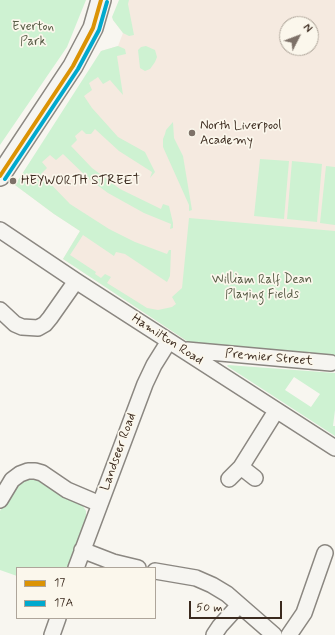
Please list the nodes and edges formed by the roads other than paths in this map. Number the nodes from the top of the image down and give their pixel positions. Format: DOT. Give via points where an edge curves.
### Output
graph roads {
  1 [pos="101,0"];
  2 [pos="0,176"];
  3 [pos="0,230"];
  4 [pos="76,281"];
  5 [pos="0,310"];
  6 [pos="170,341"];
  7 [pos="184,350"];
  8 [pos="331,363"];
  9 [pos="276,411"];
  10 [pos="335,448"];
  11 [pos="241,467"];
  12 [pos="254,478"];
  13 [pos="229,479"];
  14 [pos="0,500"];
  15 [pos="100,504"];
  16 [pos="82,550"];
  17 [pos="326,552"];
  18 [pos="76,567"];
  19 [pos="134,567"];
  20 [pos="156,571"];
  21 [pos="240,605"];
  22 [pos="58,619"];
  23 [pos="52,635"];
  24 [pos="214,635"];
  25 [pos="274,635"];
  26 [pos="289,635"];
  1 -- 2 [label="main road" via="93,28 73,66"];
  3 -- 4 [label="street, Hamilton Road"];
  4 -- 5 [label="street" via="46,324 38,328 22,327"];
  4 -- 6 [label="street, Hamilton Road"];
  6 -- 7 [label="street, Hamilton Road"];
  6 -- 15 [label="street, Landseer Road" via="145,384"];
  7 -- 8 [label="street, Premier Street"];
  7 -- 9 [label="street, Hamilton Road"];
  9 -- 10 [label="street, Hamilton Road"];
  9 -- 11 [label="street"];
  11 -- 12 [label="street"];
  11 -- 13 [label="street"];
  14 -- 15 [label="street" via="12,480 20,474 35,471 67,490"];
  15 -- 16 [label="street, Landseer Road"];
  16 -- 18 [label="street, Landseer Road"];
  16 -- 19 [label="street"];
  17 -- 26 [label="street" via="304,613"];
  20 -- 21 [label="street" via="196,578 212,585"];
  21 -- 24 [label="street"];
  21 -- 25 [label="street"];
  22 -- 23 [label="street"];
}
